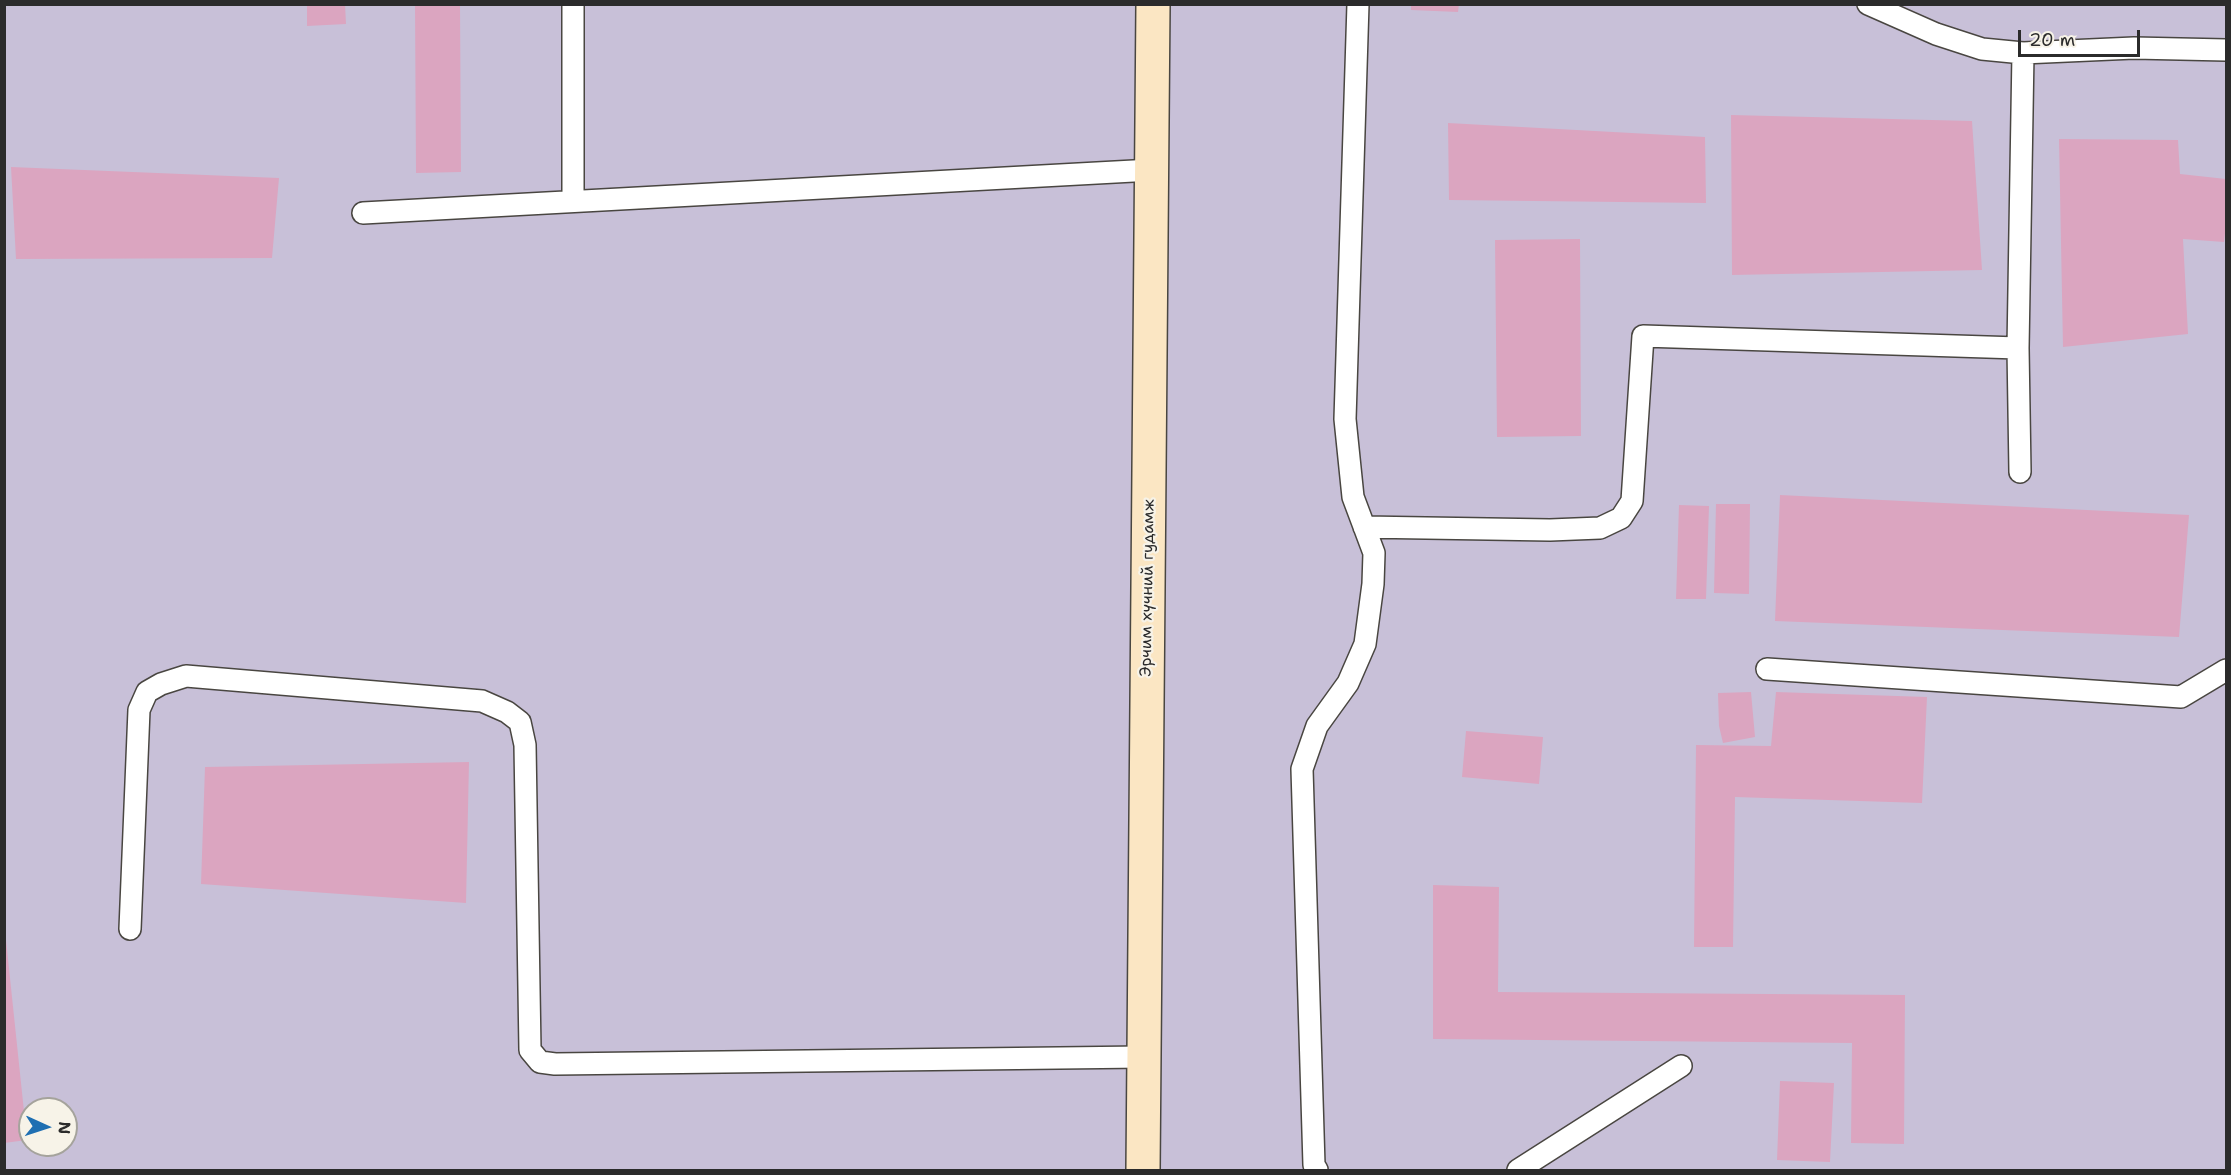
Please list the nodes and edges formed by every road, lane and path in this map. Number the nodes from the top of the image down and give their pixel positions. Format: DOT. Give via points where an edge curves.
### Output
graph roads {
  1 [pos="573,4"];
  2 [pos="1153,4"];
  3 [pos="1358,4"];
  4 [pos="1868,4"];
  5 [pos="2226,50"];
  6 [pos="2023,52"];
  7 [pos="1152,170"];
  8 [pos="573,201"];
  9 [pos="363,213"];
  10 [pos="2018,348"];
  11 [pos="2020,471"];
  12 [pos="1364,527"];
  13 [pos="1767,669"];
  14 [pos="2226,670"];
  15 [pos="130,928"];
  16 [pos="1143,1057"];
  17 [pos="1681,1066"];
  18 [pos="1143,1170"];
  19 [pos="1317,1170"];
  20 [pos="1518,1170"];
  1 -- 8 [label="lane"];
  2 -- 7 [label="main road, Эрчим хүчний гудамж"];
  3 -- 12 [label="lane" via="1345,419 1353,497"];
  4 -- 6 [label="lane" via="1982,49"];
  5 -- 6 [label="lane"];
  6 -- 10 [label="lane"];
  7 -- 8 [label="lane"];
  7 -- 16 [label="main road, Эрчим хүчний гудамж"];
  8 -- 9 [label="lane"];
  10 -- 11 [label="lane"];
  10 -- 12 [label="lane" via="1643,336 1632,501 1621,518 1600,528 1550,530"];
  12 -- 19 [label="lane" via="1374,553 1365,644 1348,683 1317,726 1302,769"];
  13 -- 14 [label="lane" via="2181,697"];
  15 -- 16 [label="lane" via="139,710 147,692 186,676 482,701 520,722 525,745 530,1050 540,1062"];
  16 -- 18 [label="main road, Эрчим хүчний гудамж"];
  17 -- 20 [label="lane"];
}
